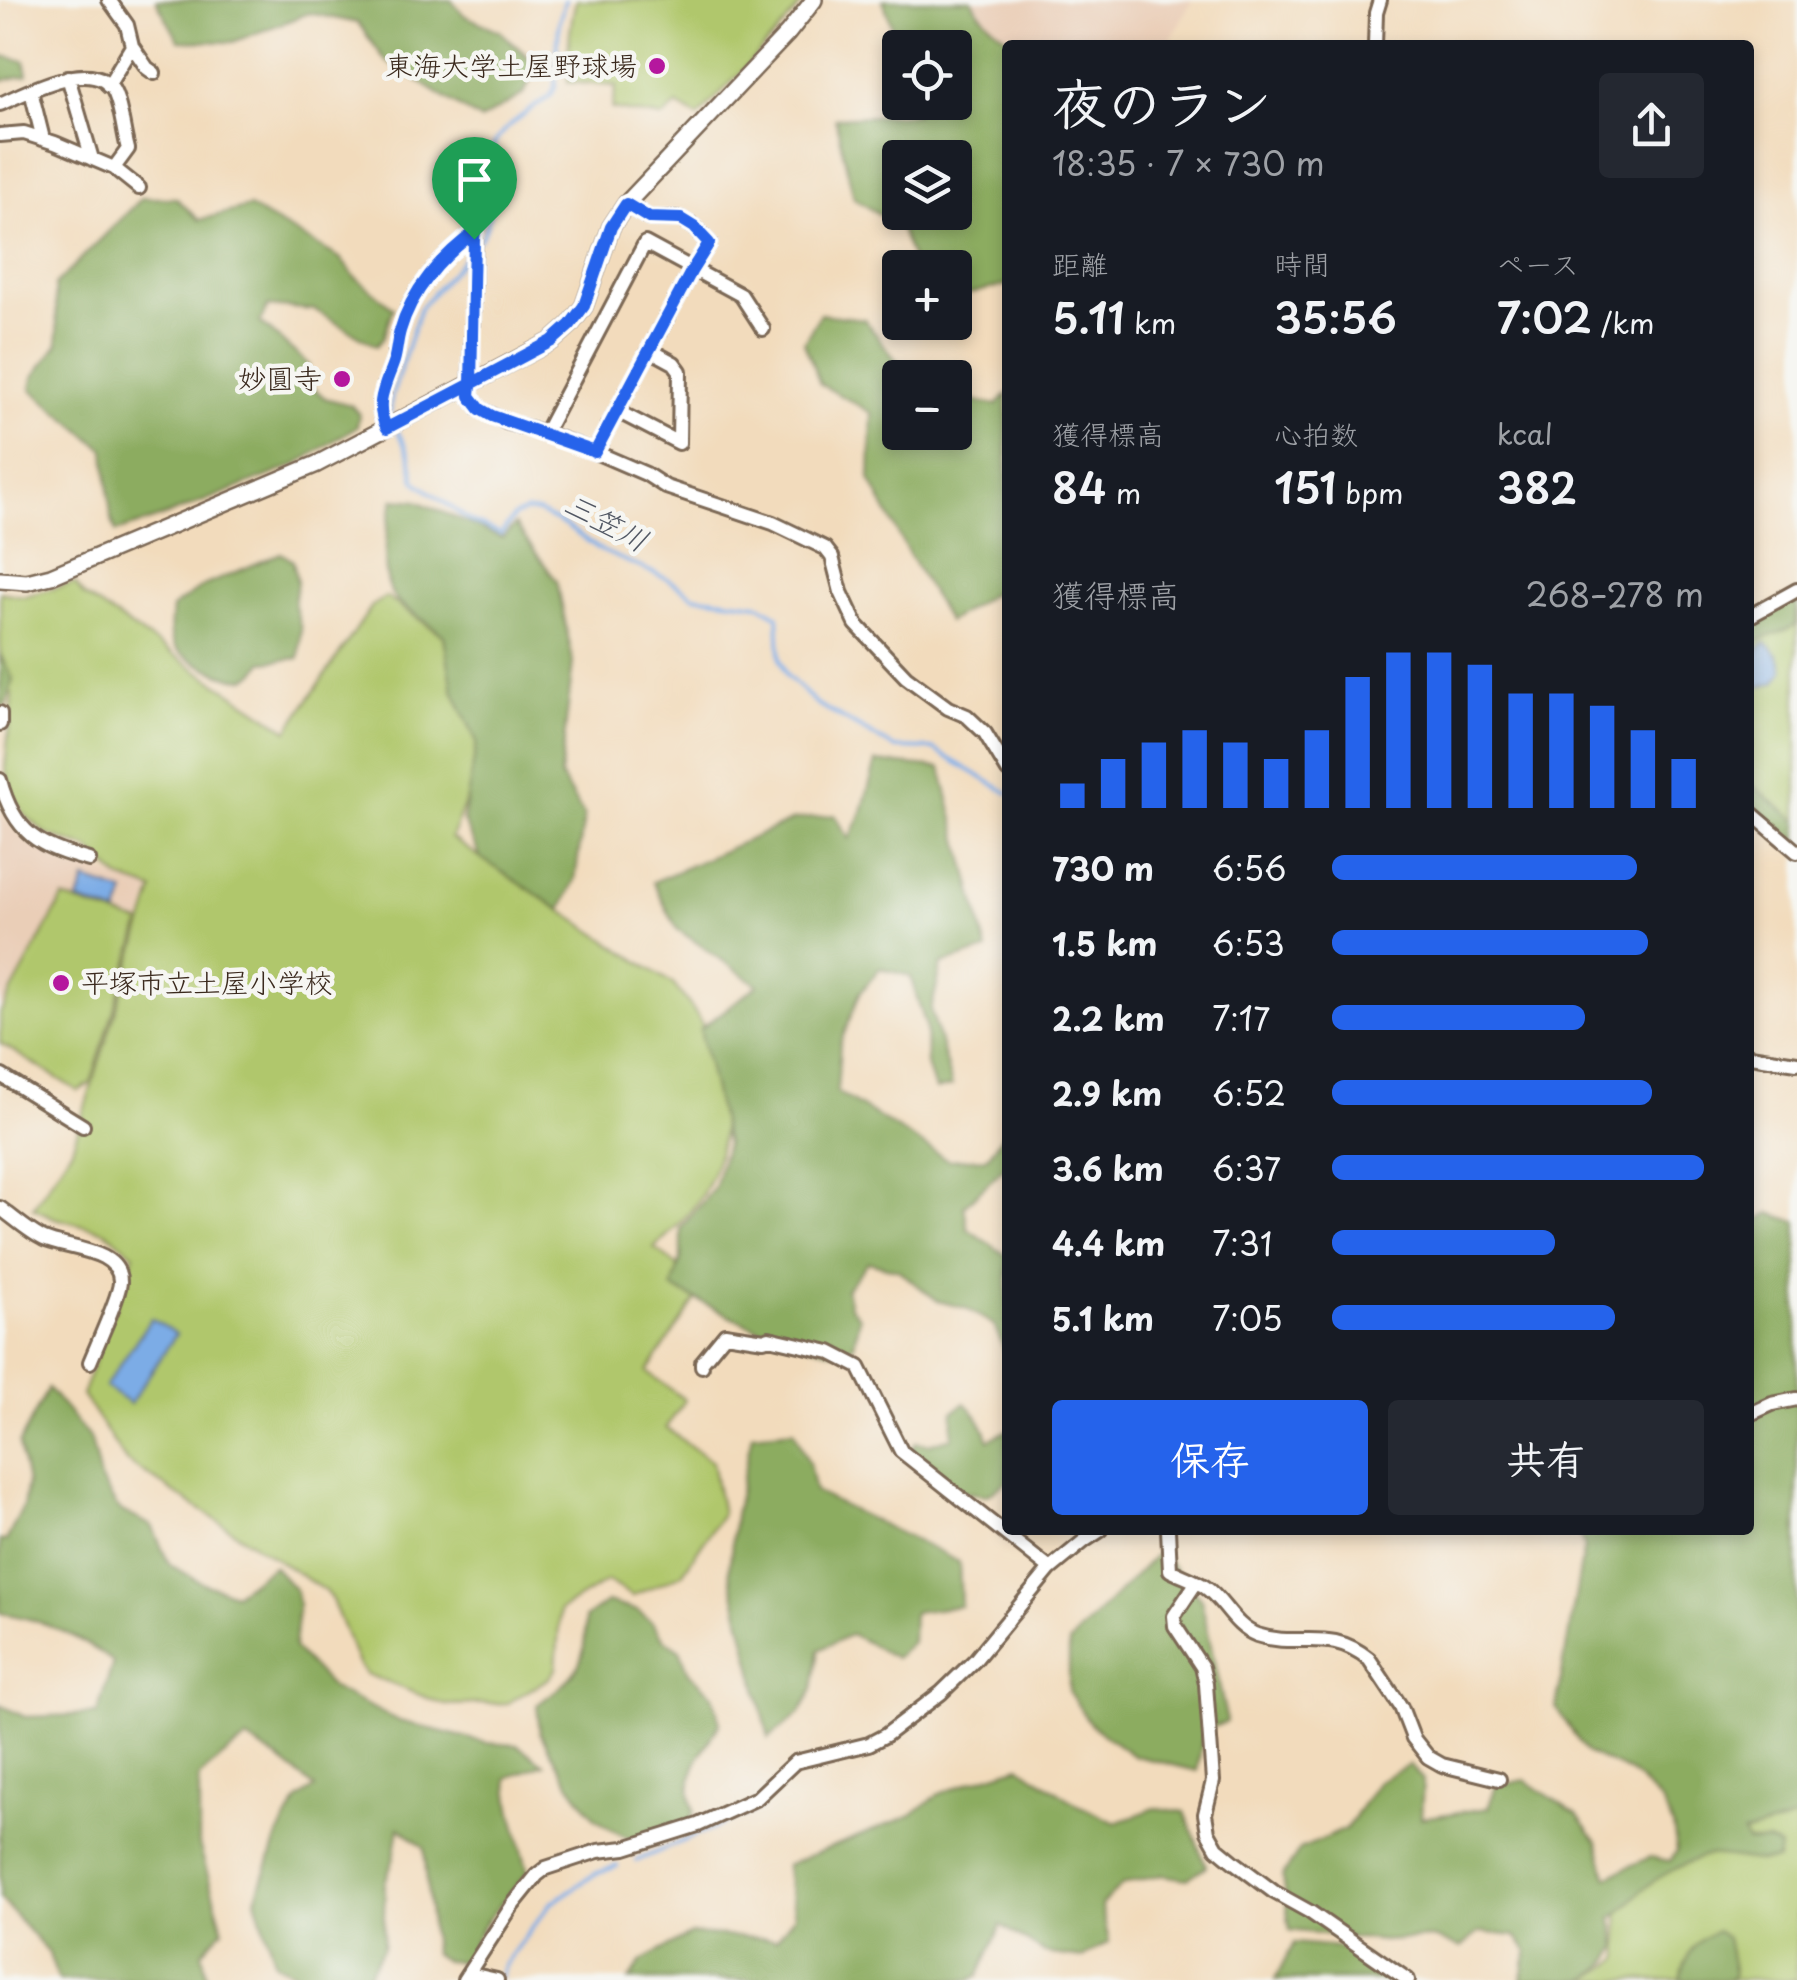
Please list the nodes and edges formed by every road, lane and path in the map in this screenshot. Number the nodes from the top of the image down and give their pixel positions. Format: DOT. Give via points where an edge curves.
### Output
graph roads {
  1 [pos="109,0"];
  2 [pos="814,0"];
  3 [pos="1380,0"];
  4 [pos="1376,40"];
  5 [pos="132,46"];
  6 [pos="154,73"];
  7 [pos="68,77"];
  8 [pos="108,86"];
  9 [pos="31,91"];
  10 [pos="0,104"];
  11 [pos="0,135"];
  12 [pos="44,139"];
  13 [pos="92,159"];
  14 [pos="114,168"];
  15 [pos="138,188"];
  16 [pos="626,204"];
  17 [pos="692,270"];
  18 [pos="763,329"];
  19 [pos="650,350"];
  20 [pos="471,384"];
  21 [pos="617,411"];
  22 [pos="393,425"];
  23 [pos="545,433"];
  24 [pos="595,452"];
  25 [pos="0,580"];
  26 [pos="1797,590"];
  27 [pos="1754,614"];
  28 [pos="0,714"];
  29 [pos="0,724"];
  30 [pos="1002,760"];
  31 [pos="0,780"];
  32 [pos="1754,815"];
  33 [pos="1797,852"];
  34 [pos="90,860"];
  35 [pos="1754,1057"];
  36 [pos="1797,1063"];
  37 [pos="0,1078"];
  38 [pos="83,1126"];
  39 [pos="0,1208"];
  40 [pos="90,1362"];
  41 [pos="702,1366"];
  42 [pos="1797,1399"];
  43 [pos="1754,1412"];
  44 [pos="1002,1531"];
  45 [pos="1007,1535"];
  46 [pos="1093,1535"];
  47 [pos="1168,1535"];
  48 [pos="1050,1569"];
  49 [pos="1196,1583"];
  50 [pos="1498,1779"];
  51 [pos="464,1980"];
  52 [pos="476,1980"];
  53 [pos="498,1980"];
  54 [pos="1408,1980"];
  1 -- 5 [label="street"];
  2 -- 16 [label="street"];
  3 -- 4 [label="street"];
  5 -- 6 [label="street"];
  5 -- 8 [label="street"];
  7 -- 8 [label="street"];
  7 -- 9 [label="street"];
  7 -- 13 [label="street"];
  8 -- 14 [label="street" via="128,148"];
  9 -- 10 [label="street"];
  9 -- 12 [label="street"];
  11 -- 12 [label="street" via="24,132"];
  12 -- 13 [label="street"];
  13 -- 14 [label="street"];
  14 -- 15 [label="street"];
  16 -- 17 [label="street" via="649,218 681,219 694,227 709,243"];
  16 -- 20 [label="street" via="570,325"];
  17 -- 18 [label="street" via="741,296"];
  17 -- 19 [label="street"];
  17 -- 23 [label="street" via="644,243"];
  19 -- 21 [label="street"];
  19 -- 21 [label="street" via="680,371 680,443"];
  20 -- 22 [label="street"];
  20 -- 22 [label="street" via="475,232 409,305 381,394 380,406"];
  20 -- 23 [label="street" via="470,396 480,409"];
  21 -- 24 [label="street"];
  22 -- 25 [label="street" via="51,576"];
  23 -- 24 [label="street"];
  24 -- 30 [label="street" via="825,548 856,624 906,677 986,732"];
  26 -- 27 [label="street"];
  28 -- 29 [label="street"];
  31 -- 34 [label="street" via="5,800 37,841"];
  32 -- 33 [label="street"];
  35 -- 36 [label="street"];
  37 -- 38 [label="street"];
  39 -- 40 [label="street" via="42,1238 96,1252 116,1268 120,1282"];
  41 -- 44 [label="street" via="725,1334 830,1352 859,1368 901,1451"];
  42 -- 43 [label="street"];
  45 -- 48 [label="street"];
  46 -- 48 [label="street"];
  47 -- 49 [label="street" via="1170,1570"];
  48 -- 51 [label="street" via="975,1660 886,1734 795,1762 756,1798 698,1825 546,1868"];
  49 -- 50 [label="street" via="1257,1635 1324,1638 1362,1654 1428,1757"];
  49 -- 54 [label="street" via="1174,1616 1206,1684 1213,1781 1208,1832 1217,1848 1274,1892"];
  52 -- 53 [label="street"];
}
